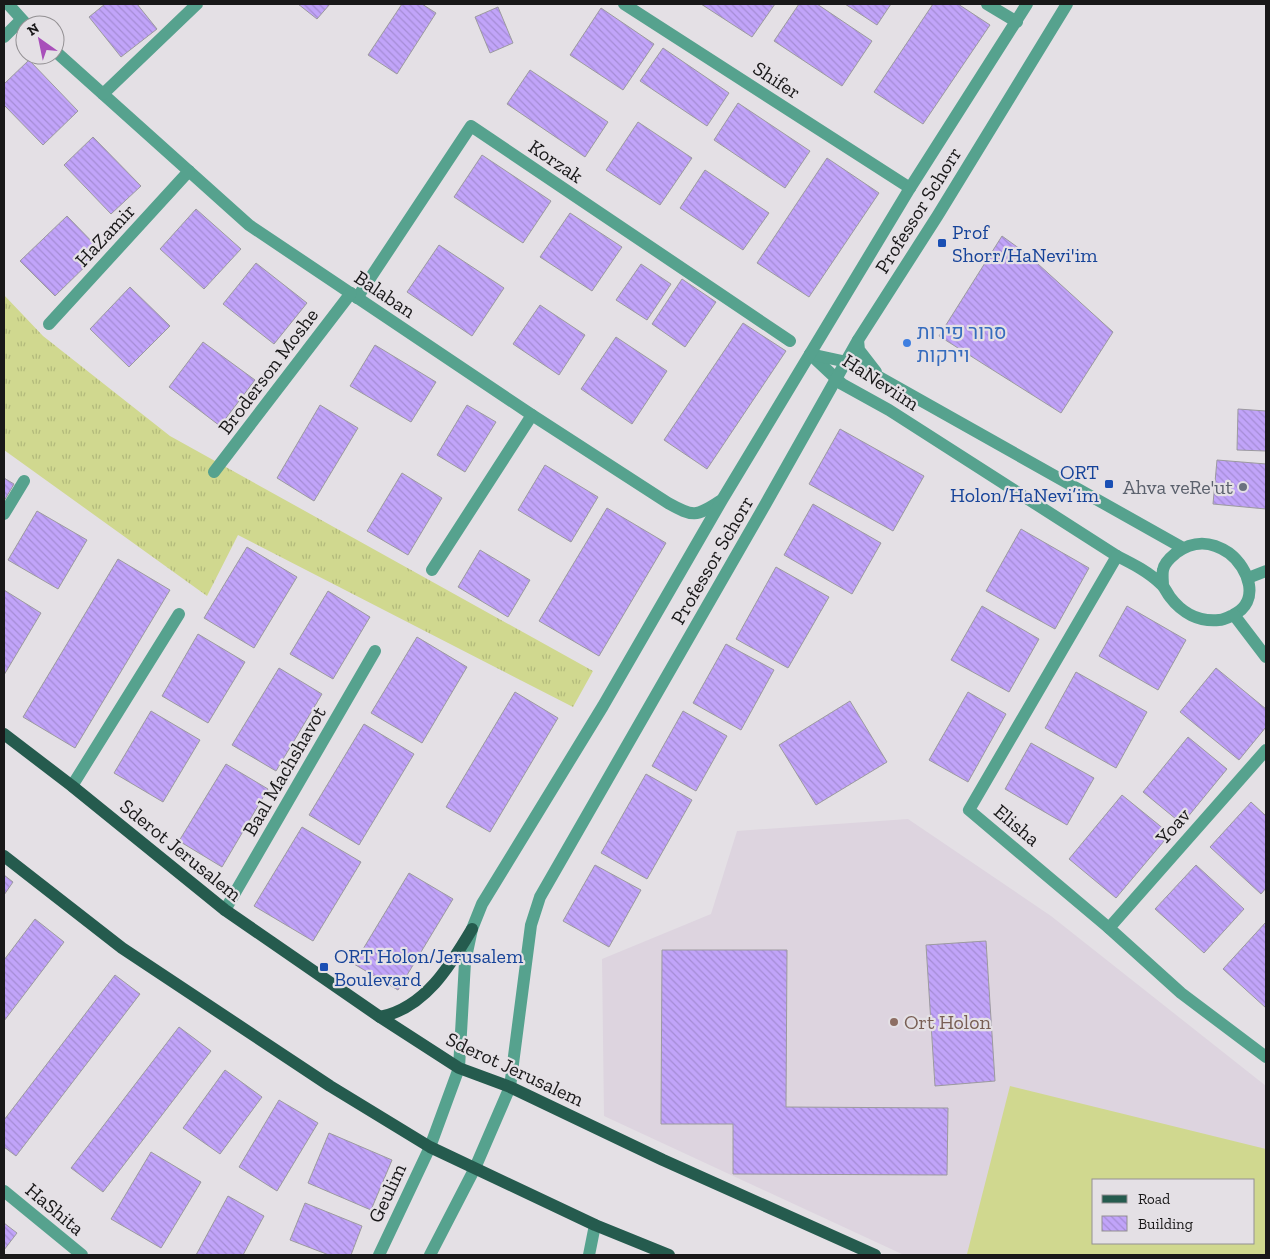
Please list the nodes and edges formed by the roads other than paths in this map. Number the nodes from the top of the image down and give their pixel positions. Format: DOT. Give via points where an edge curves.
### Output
graph roads {
  1 [pos="8,4"];
  2 [pos="198,4"];
  3 [pos="624,4"];
  4 [pos="987,4"];
  5 [pos="1027,4"];
  6 [pos="1067,4"];
  7 [pos="17,15"];
  8 [pos="1017,22"];
  9 [pos="15,29"];
  10 [pos="4,37"];
  11 [pos="65,59"];
  12 [pos="103,94"];
  13 [pos="189,171"];
  14 [pos="910,188"];
  15 [pos="354,296"];
  16 [pos="49,324"];
  17 [pos="858,340"];
  18 [pos="790,341"];
  19 [pos="810,354"];
  20 [pos="847,361"];
  21 [pos="879,376"];
  22 [pos="836,380"];
  23 [pos="532,415"];
  24 [pos="214,472"];
  25 [pos="24,481"];
  26 [pos="722,500"];
  27 [pos="4,514"];
  28 [pos="1183,548"];
  29 [pos="1118,556"];
  30 [pos="432,570"];
  31 [pos="1266,571"];
  32 [pos="1248,578"];
  33 [pos="1163,586"];
  34 [pos="180,614"];
  35 [pos="1234,615"];
  36 [pos="375,651"];
  37 [pos="1266,657"];
  38 [pos="4,734"];
  39 [pos="1266,750"];
  40 [pos="72,786"];
  41 [pos="4,856"];
  42 [pos="225,910"];
  43 [pos="472,928"];
  44 [pos="1108,928"];
  45 [pos="380,1017"];
  46 [pos="1266,1056"];
  47 [pos="459,1068"];
  48 [pos="510,1087"];
  49 [pos="430,1147"];
  50 [pos="475,1168"];
  51 [pos="4,1191"];
  52 [pos="595,1225"];
  53 [pos="82,1255"];
  54 [pos="379,1255"];
  55 [pos="430,1255"];
  56 [pos="589,1255"];
  57 [pos="669,1255"];
  58 [pos="875,1255"];
  1 -- 7 [label="street"];
  2 -- 12 [label="street"];
  3 -- 14 [label="street, Shifer"];
  4 -- 8 [label="street"];
  5 -- 8 [label="street, Professor Schorr"];
  6 -- 17 [label="street, Professor Schorr"];
  8 -- 14 [label="street, Professor Schorr"];
  9 -- 10 [label="street"];
  11 -- 12 [label="street, Balaban"];
  12 -- 13 [label="street, Balaban"];
  13 -- 15 [label="street, Balaban" via="249,225"];
  13 -- 16 [label="street, HaZamir"];
  14 -- 19 [label="street, Professor Schorr"];
  15 -- 18 [label="street, Korzak" via="471,126"];
  15 -- 23 [label="street, Balaban"];
  15 -- 24 [label="street, Broderson Moshe"];
  17 -- 20 [label="street, Professor Schorr"];
  17 -- 21 [label="street" via="859,350"];
  19 -- 20 [label="street, HaNeviim"];
  19 -- 22 [label="street, HaNeviim"];
  19 -- 26 [label="street, Professor Schorr"];
  20 -- 21 [label="street, HaNeviim"];
  20 -- 22 [label="street, Professor Schorr"];
  21 -- 28 [label="street, HaNeviim"];
  22 -- 29 [label="street, HaNeviim" via="889,410"];
  22 -- 48 [label="street, Professor Schorr" via="540,896 531,925"];
  23 -- 26 [label="street, Balaban" via="687,514 706,511"];
  23 -- 30 [label="street"];
  25 -- 27 [label="street"];
  26 -- 43 [label="street, Professor Schorr" via="603,706 482,904"];
  28 -- 32 [label="street" via="1202,543 1215,546 1242,565"];
  28 -- 33 [label="street" via="1170,558 1163,569"];
  29 -- 33 [label="street, HaNeviim" via="1144,570"];
  29 -- 44 [label="street, Elisha" via="969,810"];
  31 -- 32 [label="street"];
  32 -- 35 [label="street" via="1249,596 1241,611"];
  33 -- 35 [label="street" via="1180,608 1192,616 1208,621"];
  34 -- 40 [label="street"];
  35 -- 37 [label="street"];
  36 -- 42 [label="street, Baal Machshavot"];
  38 -- 40 [label="main road, Sderot Jerusalem"];
  39 -- 44 [label="street, Yoav"];
  40 -- 42 [label="main road, Sderot Jerusalem"];
  41 -- 49 [label="main road" via="122,948 330,1086"];
  42 -- 45 [label="main road, Sderot Jerusalem"];
  43 -- 45 [label="main road" via="452,962 429,990 394,1014"];
  43 -- 47 [label="street, Professor Schorr" via="465,962"];
  44 -- 46 [label="street, Elisha" via="1180,993"];
  45 -- 47 [label="main road, Sderot Jerusalem"];
  47 -- 48 [label="main road, Sderot Jerusalem"];
  47 -- 49 [label="street, Professor Schorr"];
  48 -- 50 [label="street, Professor Schorr"];
  48 -- 58 [label="main road, Sderot Jerusalem"];
  49 -- 50 [label="main road"];
  49 -- 54 [label="street, Geulim"];
  50 -- 52 [label="main road"];
  50 -- 55 [label="street"];
  51 -- 53 [label="street, HaShita"];
  52 -- 56 [label="street"];
  52 -- 57 [label="main road"];
}
